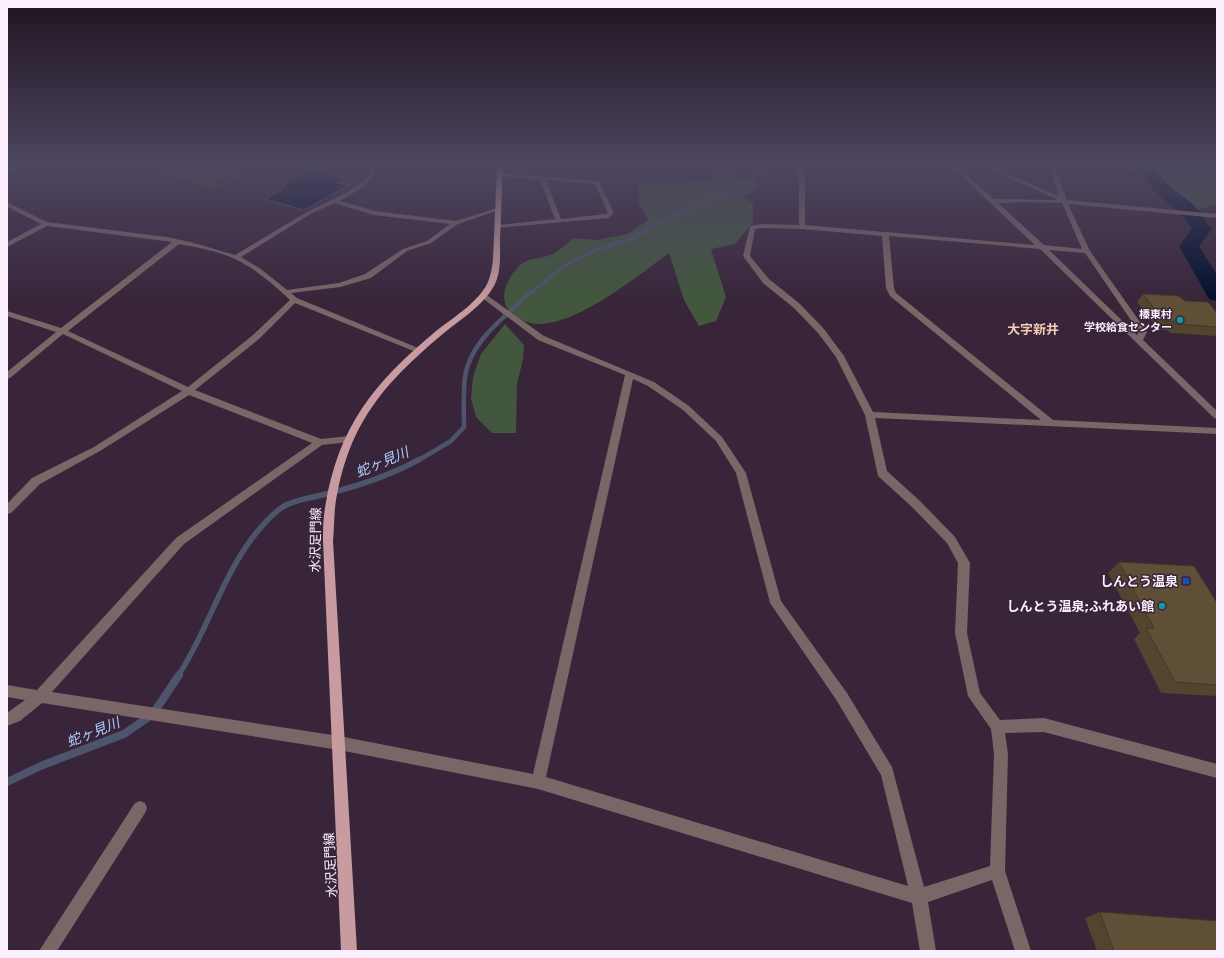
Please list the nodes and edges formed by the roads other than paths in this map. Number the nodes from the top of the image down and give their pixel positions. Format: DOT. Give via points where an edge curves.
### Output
graph roads {
  1 [pos="20,212"];
  2 [pos="313,212"];
  3 [pos="370,212"];
  4 [pos="491,212"];
  5 [pos="499,212"];
  6 [pos="555,212"];
  7 [pos="610,212"];
  8 [pos="802,212"];
  9 [pos="1004,212"];
  10 [pos="1070,212"];
  11 [pos="1178,212"];
  12 [pos="1217,216"];
  13 [pos="558,221"];
  14 [pos="456,223"];
  15 [pos="46,224"];
  16 [pos="498,227"];
  17 [pos="802,227"];
  18 [pos="885,234"];
  19 [pos="177,242"];
  20 [pos="7,245"];
  21 [pos="1042,247"];
  22 [pos="1087,251"];
  23 [pos="236,257"];
  24 [pos="285,292"];
  25 [pos="484,295"];
  26 [pos="294,300"];
  27 [pos="7,313"];
  28 [pos="62,331"];
  29 [pos="1139,339"];
  30 [pos="418,350"];
  31 [pos="630,374"];
  32 [pos="7,376"];
  33 [pos="189,391"];
  34 [pos="870,415"];
  35 [pos="1217,416"];
  36 [pos="1052,424"];
  37 [pos="1217,431"];
  38 [pos="349,439"];
  39 [pos="320,442"];
  40 [pos="7,510"];
  41 [pos="7,691"];
  42 [pos="40,696"];
  43 [pos="7,720"];
  44 [pos="997,727"];
  45 [pos="339,743"];
  46 [pos="1217,771"];
  47 [pos="538,782"];
  48 [pos="140,808"];
  49 [pos="997,871"];
  50 [pos="919,897"];
  51 [pos="48,951"];
  52 [pos="349,951"];
  53 [pos="928,951"];
  54 [pos="1023,951"];
  1 -- 15 [label="street"];
  2 -- 23 [label="street"];
  3 -- 14 [label="street"];
  4 -- 14 [label="street"];
  5 -- 16 [label="main road, 水沢足門線"];
  6 -- 13 [label="street"];
  7 -- 13 [label="street" via="608,216"];
  8 -- 17 [label="street"];
  9 -- 21 [label="street"];
  10 -- 22 [label="street"];
  11 -- 12 [label="street"];
  13 -- 16 [label="street"];
  14 -- 24 [label="street" via="429,242 405,250 368,276 340,285"];
  15 -- 19 [label="street"];
  15 -- 20 [label="street"];
  16 -- 25 [label="main road, 水沢足門線" via="494,278"];
  17 -- 18 [label="street"];
  17 -- 34 [label="street" via="752,227 746,256 766,281 821,330 840,356"];
  18 -- 21 [label="street"];
  18 -- 36 [label="street" via="890,288 893,294"];
  19 -- 23 [label="street"];
  19 -- 28 [label="street"];
  21 -- 22 [label="street"];
  21 -- 29 [label="street"];
  22 -- 29 [label="street" via="1143,332"];
  23 -- 24 [label="street"];
  24 -- 26 [label="street"];
  25 -- 30 [label="main road, 水沢足門線"];
  25 -- 31 [label="street" via="541,338"];
  26 -- 30 [label="street"];
  26 -- 33 [label="street" via="256,337"];
  27 -- 28 [label="street"];
  28 -- 32 [label="street"];
  28 -- 33 [label="street"];
  29 -- 35 [label="street"];
  30 -- 38 [label="main road, 水沢足門線" via="379,391 361,415"];
  31 -- 47 [label="street"];
  31 -- 50 [label="street" via="651,384 686,408 720,439 741,473 776,603 842,697 887,772"];
  33 -- 39 [label="street"];
  33 -- 40 [label="street" via="97,449 36,481"];
  34 -- 36 [label="street"];
  34 -- 44 [label="street" via="882,474 951,540 964,564 961,633 974,696"];
  36 -- 37 [label="street"];
  38 -- 39 [label="street"];
  38 -- 45 [label="main road, 水沢足門線" via="330,502 328,542"];
  39 -- 42 [label="street" via="180,541"];
  41 -- 42 [label="street"];
  42 -- 43 [label="street"];
  42 -- 45 [label="street"];
  44 -- 46 [label="street" via="1044,725"];
  44 -- 49 [label="street" via="1001,754"];
  45 -- 47 [label="street"];
  45 -- 52 [label="main road, 水沢足門線"];
  47 -- 50 [label="street"];
  48 -- 51 [label="street"];
  49 -- 50 [label="street"];
  49 -- 54 [label="street"];
  50 -- 53 [label="street"];
}
